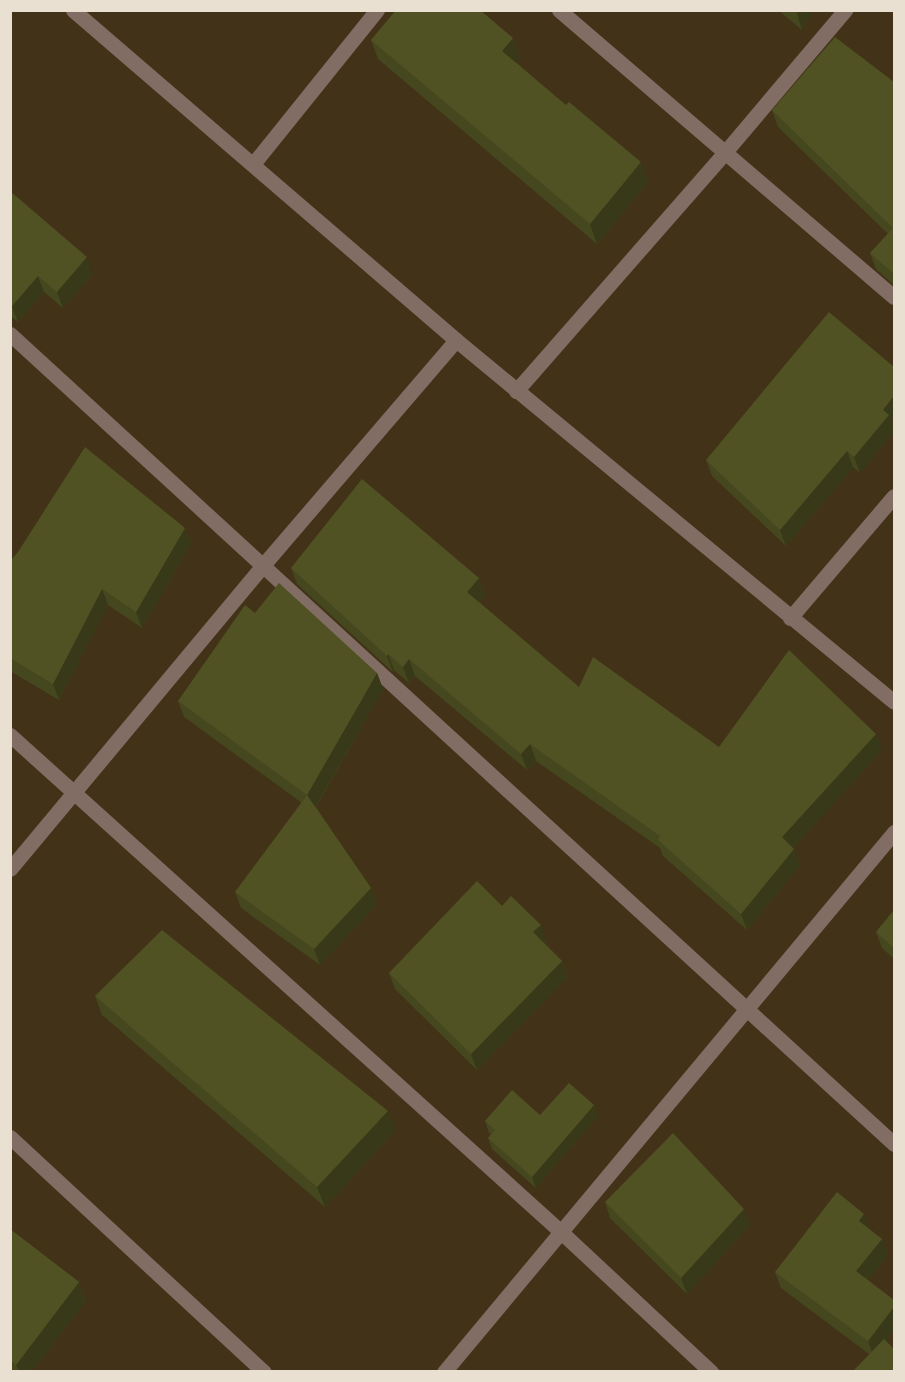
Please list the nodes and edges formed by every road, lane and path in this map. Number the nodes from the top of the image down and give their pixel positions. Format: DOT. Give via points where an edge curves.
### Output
graph roads {
  1 [pos="74,10"];
  2 [pos="377,10"];
  3 [pos="559,10"];
  4 [pos="844,10"];
  5 [pos="726,151"];
  6 [pos="253,164"];
  7 [pos="894,297"];
  8 [pos="10,334"];
  9 [pos="456,340"];
  10 [pos="516,391"];
  11 [pos="894,496"];
  12 [pos="264,564"];
  13 [pos="790,618"];
  14 [pos="894,702"];
  15 [pos="10,735"];
  16 [pos="74,792"];
  17 [pos="894,832"];
  18 [pos="10,868"];
  19 [pos="747,1010"];
  20 [pos="10,1137"];
  21 [pos="894,1144"];
  22 [pos="560,1231"];
  23 [pos="264,1371"];
  24 [pos="444,1371"];
  25 [pos="711,1371"];
  1 -- 6 [label="street"];
  2 -- 6 [label="street"];
  3 -- 5 [label="street"];
  4 -- 5 [label="street"];
  5 -- 7 [label="street"];
  5 -- 10 [label="street"];
  6 -- 9 [label="street"];
  8 -- 12 [label="street"];
  9 -- 10 [label="street"];
  9 -- 12 [label="street"];
  10 -- 13 [label="street"];
  11 -- 13 [label="street"];
  12 -- 16 [label="street"];
  12 -- 19 [label="street"];
  13 -- 14 [label="street"];
  15 -- 16 [label="street"];
  16 -- 18 [label="street"];
  16 -- 22 [label="street"];
  17 -- 19 [label="street"];
  19 -- 21 [label="street"];
  19 -- 22 [label="street"];
  20 -- 23 [label="street"];
  22 -- 24 [label="street"];
  22 -- 25 [label="street"];
}
